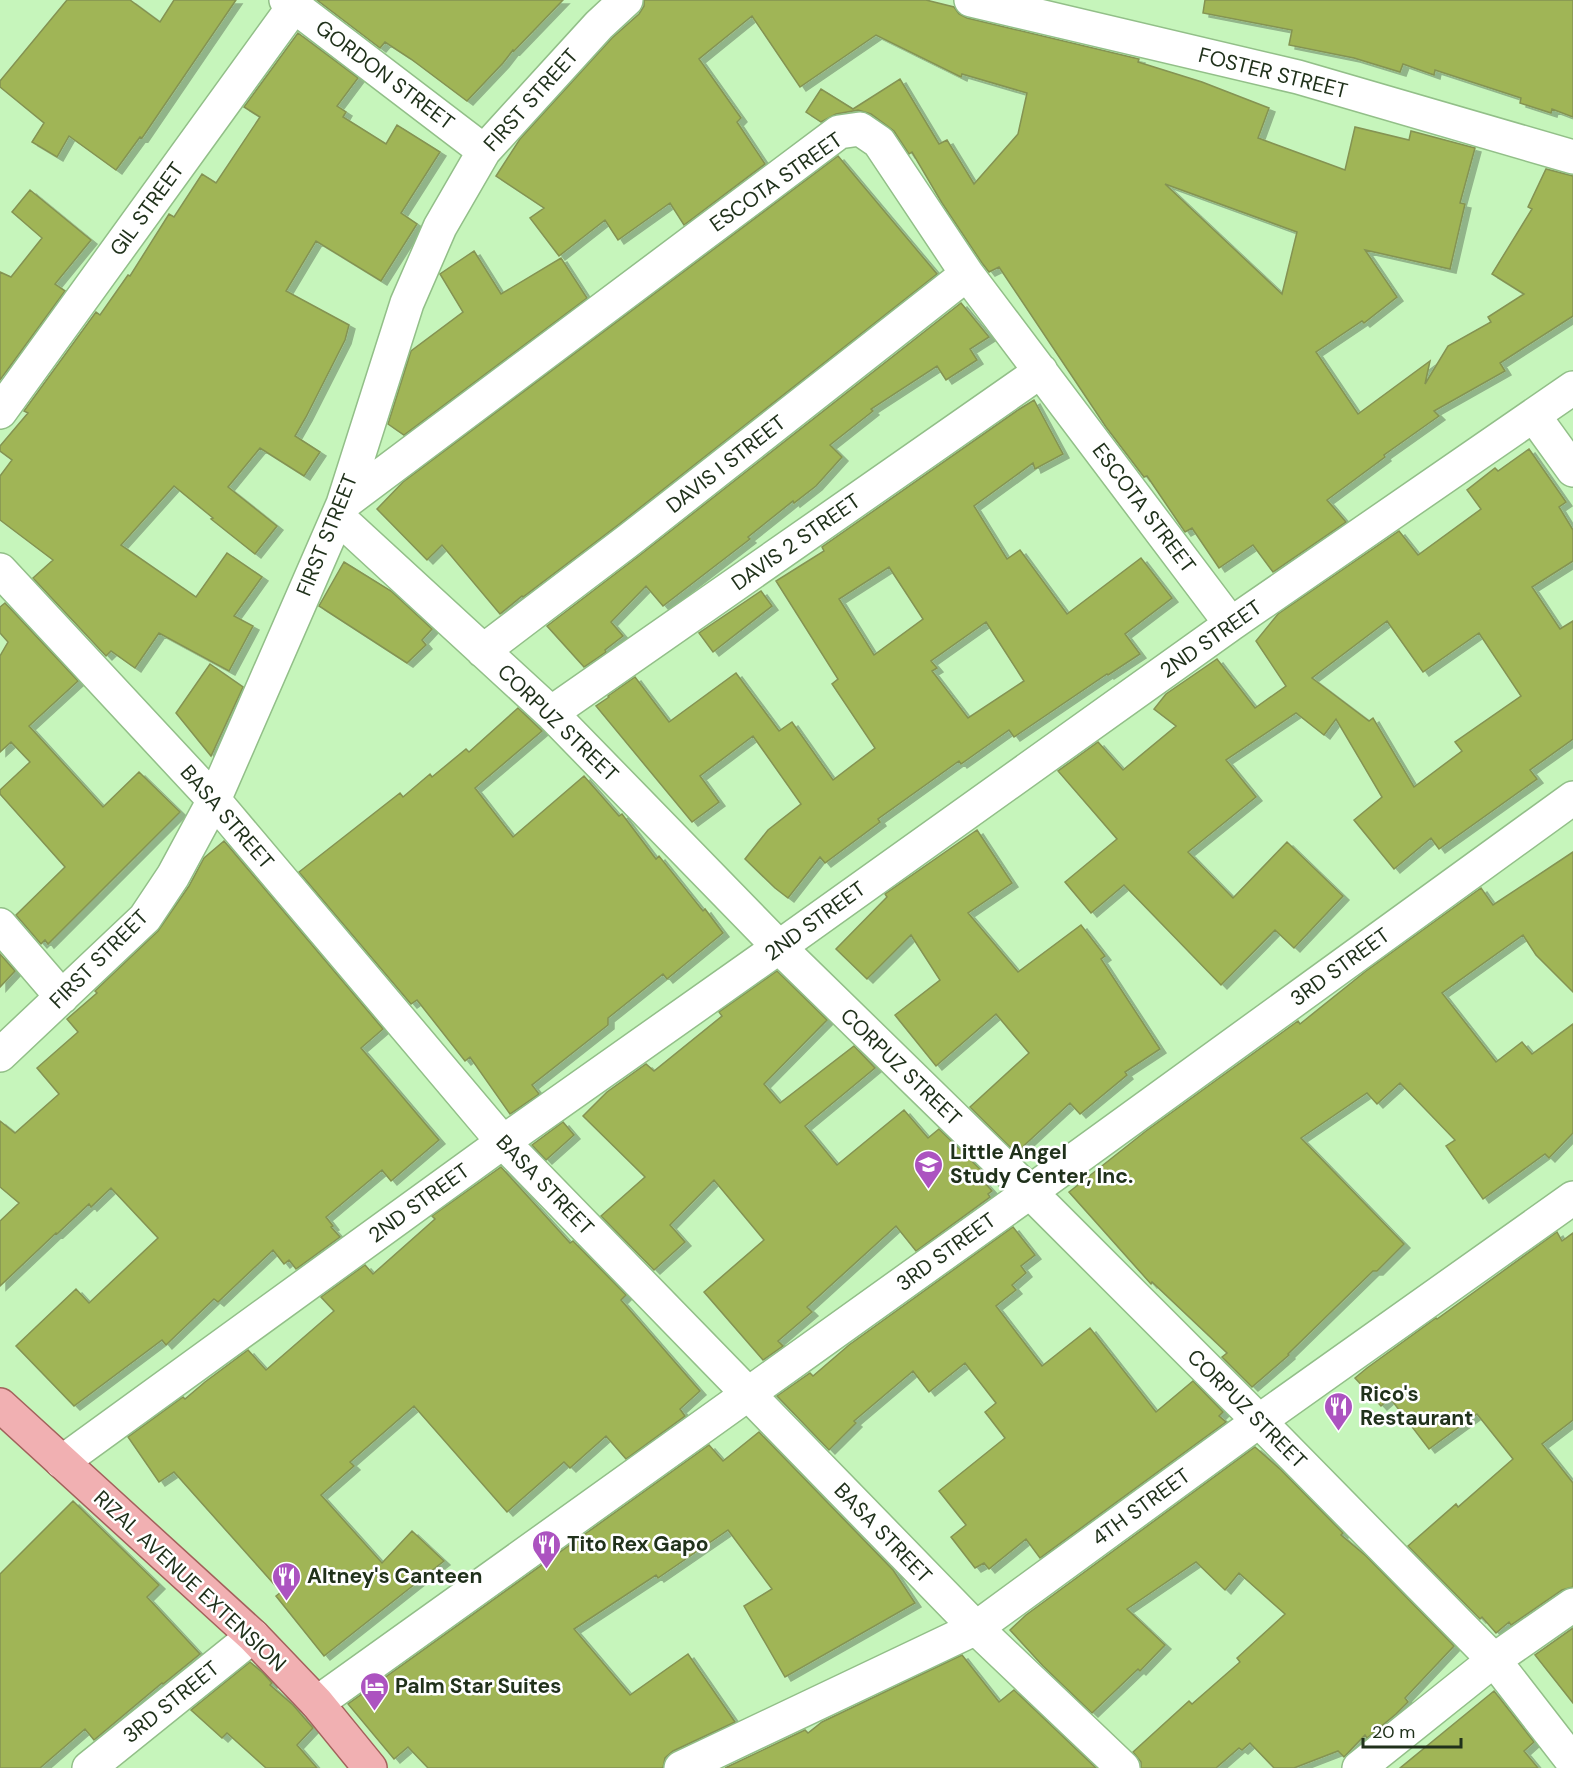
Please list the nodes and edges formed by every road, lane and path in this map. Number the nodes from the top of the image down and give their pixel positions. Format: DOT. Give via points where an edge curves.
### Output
graph roads {
  1 [pos="626,0"];
  2 [pos="971,0"];
  3 [pos="290,3"];
  4 [pos="484,151"];
  5 [pos="1573,157"];
  6 [pos="967,274"];
  7 [pos="1041,371"];
  8 [pos="1573,388"];
  9 [pos="0,412"];
  10 [pos="1534,416"];
  11 [pos="1573,470"];
  12 [pos="340,511"];
  13 [pos="0,570"];
  14 [pos="1231,624"];
  15 [pos="483,651"];
  16 [pos="551,713"];
  17 [pos="1573,798"];
  18 [pos="214,800"];
  19 [pos="0,925"];
  20 [pos="779,947"];
  21 [pos="62,997"];
  22 [pos="0,1055"];
  23 [pos="503,1142"];
  24 [pos="1030,1192"];
  25 [pos="1573,1198"];
  26 [pos="747,1395"];
  27 [pos="0,1405"];
  28 [pos="1259,1421"];
  29 [pos="62,1461"];
  30 [pos="1573,1605"];
  31 [pos="976,1628"];
  32 [pos="253,1636"];
  33 [pos="1494,1660"];
  34 [pos="317,1703"];
  35 [pos="1573,1762"];
  36 [pos="89,1768"];
  37 [pos="370,1768"];
  38 [pos="681,1768"];
  39 [pos="1123,1768"];
  40 [pos="1359,1768"];
  1 -- 4 [label="street, FIRST STREET"];
  2 -- 5 [label="street, FOSTER STREET" via="1298,77"];
  3 -- 4 [label="street, GORDON STREET"];
  3 -- 9 [label="street, GIL STREET"];
  4 -- 12 [label="street, FIRST STREET" via="440,227 407,303"];
  6 -- 7 [label="street, ESCOTA STREET"];
  6 -- 12 [label="street, ESCOTA STREET" via="879,142 860,129 839,132"];
  6 -- 15 [label="street, DAVIS I STREET"];
  7 -- 14 [label="street, ESCOTA STREET"];
  7 -- 16 [label="street, DAVIS 2 STREET"];
  8 -- 10 [label="street, 2ND STREET"];
  10 -- 11 [label="street"];
  10 -- 14 [label="street, 2ND STREET"];
  12 -- 15 [label="street, CORPUZ STREET"];
  12 -- 18 [label="street, FIRST STREET"];
  13 -- 18 [label="street, BASA STREET"];
  14 -- 20 [label="street, 2ND STREET"];
  15 -- 16 [label="street, CORPUZ STREET"];
  16 -- 20 [label="street, CORPUZ STREET"];
  17 -- 24 [label="street, 3RD STREET"];
  18 -- 21 [label="street, FIRST STREET" via="145,918"];
  18 -- 23 [label="street, BASA STREET"];
  19 -- 21 [label="street"];
  20 -- 23 [label="street, 2ND STREET"];
  20 -- 24 [label="street, CORPUZ STREET"];
  21 -- 22 [label="street, FIRST STREET"];
  23 -- 26 [label="street, BASA STREET"];
  23 -- 29 [label="street, 2ND STREET"];
  24 -- 26 [label="street, 3RD STREET"];
  24 -- 28 [label="street, CORPUZ STREET"];
  25 -- 28 [label="street, 4TH STREET"];
  26 -- 31 [label="street, BASA STREET"];
  26 -- 34 [label="street, 3RD STREET"];
  27 -- 29 [label="main road, RIZAL AVENUE EXTENSION"];
  28 -- 31 [label="street, 4TH STREET"];
  28 -- 33 [label="street, CORPUZ STREET"];
  29 -- 32 [label="main road, RIZAL AVENUE EXTENSION"];
  30 -- 33 [label="street"];
  31 -- 38 [label="street, 4TH STREET"];
  31 -- 39 [label="street, BASA STREET"];
  32 -- 34 [label="main road, RIZAL AVENUE EXTENSION"];
  32 -- 36 [label="street, 3RD STREET"];
  33 -- 35 [label="street, CORPUZ STREET"];
  33 -- 40 [label="street"];
  34 -- 37 [label="main road, RIZAL AVENUE EXTENSION"];
}
